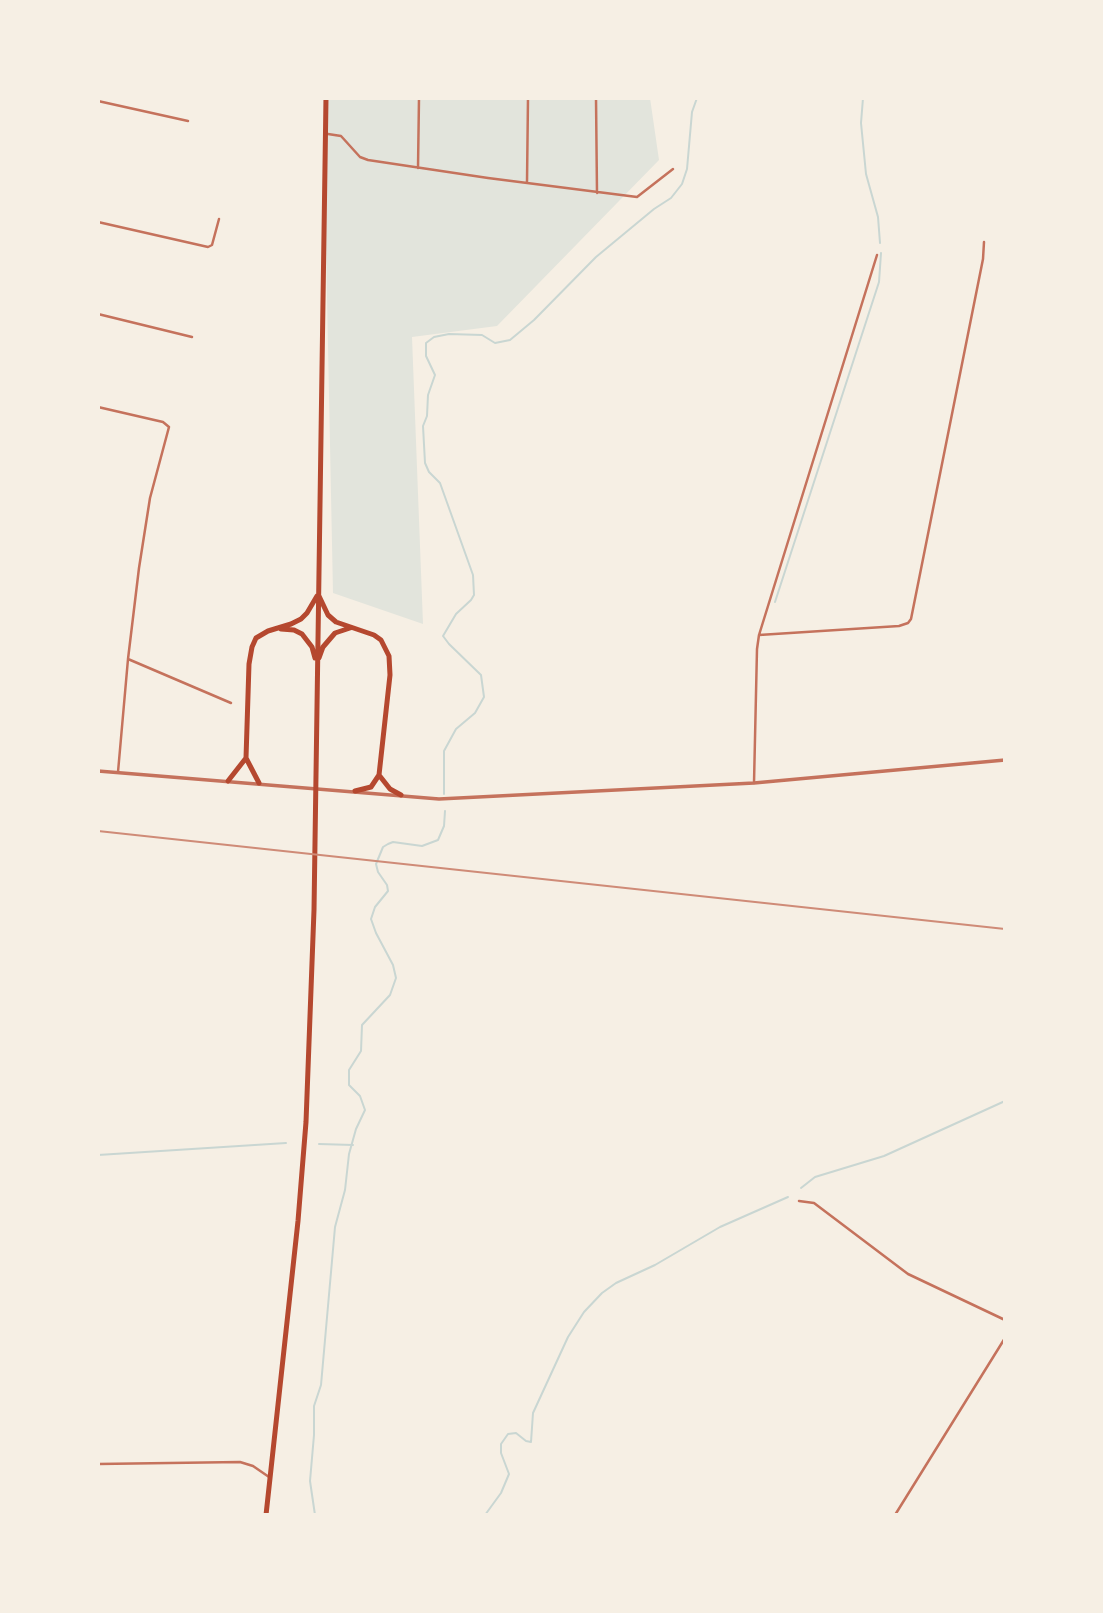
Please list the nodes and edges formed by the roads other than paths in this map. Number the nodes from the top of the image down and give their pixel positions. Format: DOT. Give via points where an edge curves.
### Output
graph roads {
  1 [pos="326,98"];
  2 [pos="419,98"];
  3 [pos="528,98"];
  4 [pos="596,98"];
  5 [pos="98,101"];
  6 [pos="188,121"];
  7 [pos="326,134"];
  8 [pos="418,168"];
  9 [pos="673,169"];
  10 [pos="527,183"];
  11 [pos="597,193"];
  12 [pos="219,219"];
  13 [pos="98,222"];
  14 [pos="984,242"];
  15 [pos="877,255"];
  16 [pos="98,314"];
  17 [pos="192,337"];
  18 [pos="98,407"];
  19 [pos="318,592"];
  20 [pos="353,627"];
  21 [pos="268,631"];
  22 [pos="759,635"];
  23 [pos="128,659"];
  24 [pos="317,663"];
  25 [pos="231,703"];
  26 [pos="246,758"];
  27 [pos="1005,760"];
  28 [pos="98,771"];
  29 [pos="118,772"];
  30 [pos="380,775"];
  31 [pos="228,781"];
  32 [pos="259,783"];
  33 [pos="754,783"];
  34 [pos="355,791"];
  35 [pos="401,795"];
  36 [pos="799,1201"];
  37 [pos="1005,1320"];
  38 [pos="1005,1338"];
  39 [pos="98,1464"];
  40 [pos="270,1477"];
  41 [pos="266,1515"];
  42 [pos="895,1515"];
  1 -- 7 [label="main road"];
  2 -- 8 [label="street"];
  3 -- 10 [label="street"];
  4 -- 11 [label="street"];
  5 -- 6 [label="street"];
  7 -- 8 [label="street" via="341,136 368,160"];
  7 -- 19 [label="main road"];
  8 -- 10 [label="street"];
  9 -- 11 [label="street" via="637,197"];
  10 -- 11 [label="street"];
  12 -- 13 [label="street" via="208,247"];
  14 -- 22 [label="street" via="911,619 899,626"];
  15 -- 22 [label="street"];
  16 -- 17 [label="street"];
  18 -- 23 [label="street" via="169,427 150,498"];
  19 -- 20 [label="main road" via="328,615"];
  19 -- 21 [label="main road" via="301,619"];
  19 -- 24 [label="main road"];
  20 -- 24 [label="main road" via="328,639"];
  20 -- 30 [label="main road" via="381,640 390,663"];
  21 -- 24 [label="main road" via="302,634"];
  21 -- 26 [label="main road" via="256,638 250,655"];
  22 -- 33 [label="street"];
  23 -- 25 [label="street"];
  23 -- 29 [label="street"];
  24 -- 40 [label="main road" via="306,1122"];
  26 -- 31 [label="main road"];
  26 -- 32 [label="main road"];
  27 -- 33 [label="street"];
  28 -- 29 [label="street"];
  29 -- 31 [label="street"];
  30 -- 34 [label="main road" via="371,787"];
  30 -- 35 [label="main road"];
  31 -- 32 [label="street"];
  32 -- 34 [label="street"];
  33 -- 35 [label="street" via="439,799"];
  34 -- 35 [label="street"];
  36 -- 37 [label="street" via="814,1203 908,1274"];
  38 -- 42 [label="street"];
  39 -- 40 [label="street" via="240,1462"];
  40 -- 41 [label="main road"];
}
